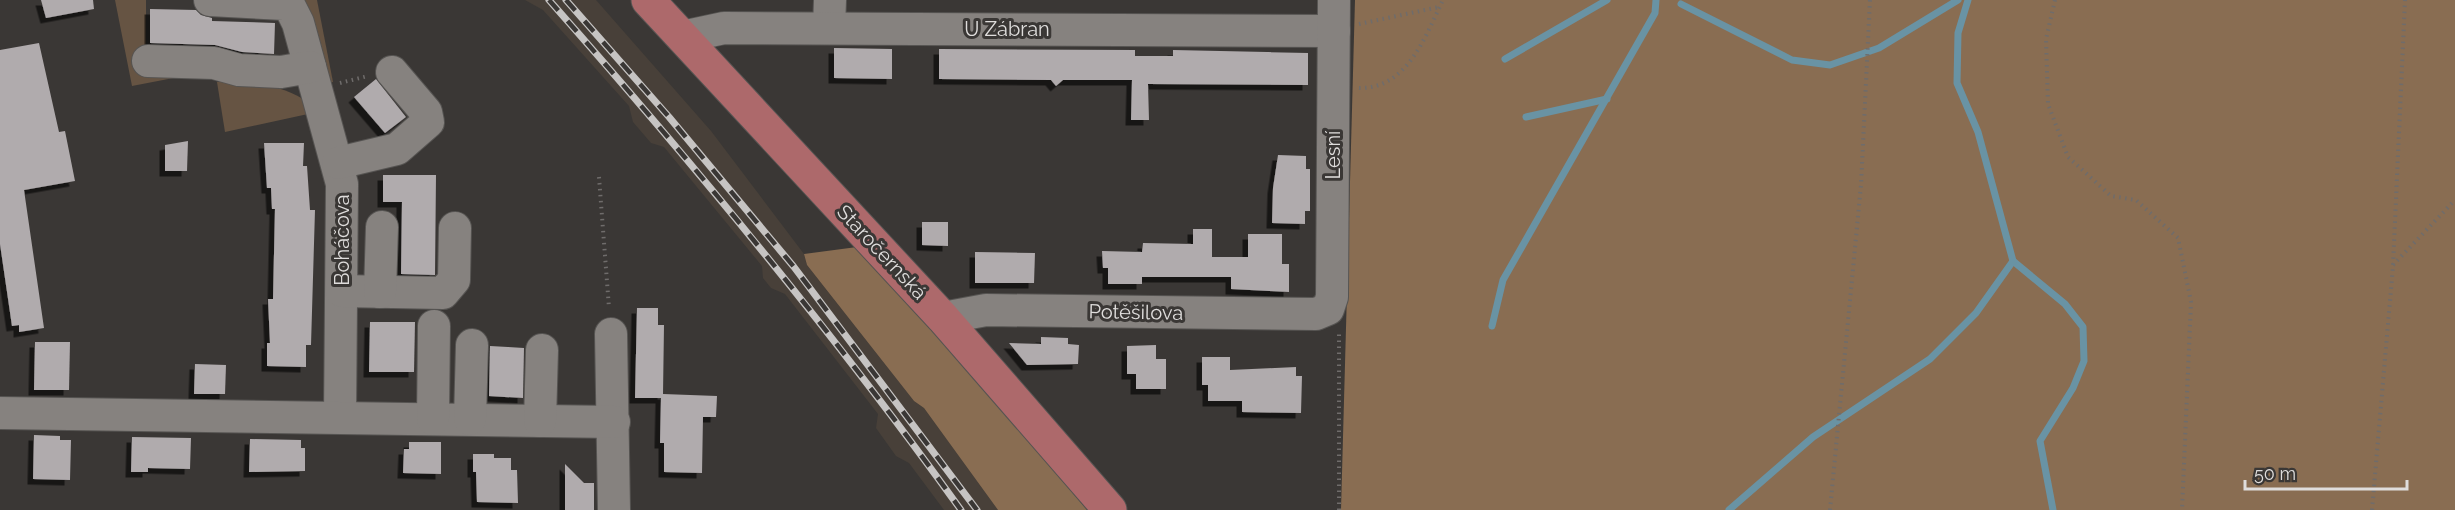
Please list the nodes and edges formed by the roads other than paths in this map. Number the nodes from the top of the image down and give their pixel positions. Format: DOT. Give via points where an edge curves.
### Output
graph roads {
  1 [pos="210,0"];
  2 [pos="648,0"];
  3 [pos="1334,0"];
  4 [pos="829,14"];
  5 [pos="1344,28"];
  6 [pos="682,37"];
  7 [pos="148,61"];
  8 [pos="392,72"];
  9 [pos="313,78"];
  10 [pos="338,163"];
  11 [pos="382,227"];
  12 [pos="455,228"];
  13 [pos="342,291"];
  14 [pos="380,292"];
  15 [pos="1328,309"];
  16 [pos="943,318"];
  17 [pos="434,326"];
  18 [pos="611,334"];
  19 [pos="472,345"];
  20 [pos="542,350"];
  21 [pos="0,413"];
  22 [pos="340,417"];
  23 [pos="433,418"];
  24 [pos="470,419"];
  25 [pos="540,421"];
  26 [pos="614,422"];
  27 [pos="614,510"];
  28 [pos="1110,510"];
  1 -- 9 [label="street, Boháčova" via="290,7"];
  2 -- 6 [label="main road, Staročernská"];
  3 -- 5 [label="street, Lesní"];
  4 -- 5 [label="street, U Zábran"];
  4 -- 6 [label="street, U Zábran"];
  5 -- 15 [label="street, Lesní" via="1332,297"];
  6 -- 16 [label="main road, Staročernská"];
  7 -- 9 [label="street" via="214,63 239,70"];
  8 -- 10 [label="street" via="426,112 428,122 398,149"];
  9 -- 10 [label="street, Boháčova"];
  10 -- 13 [label="street, Boháčova" via="343,197"];
  11 -- 14 [label="street"];
  12 -- 14 [label="street" via="454,280 448,290 437,295"];
  13 -- 14 [label="street"];
  13 -- 22 [label="street, Boháčova"];
  15 -- 16 [label="street, Potěšilova" via="1316,314 986,310"];
  16 -- 28 [label="main road, Staročernská"];
  17 -- 23 [label="street"];
  18 -- 26 [label="street"];
  19 -- 24 [label="street"];
  20 -- 25 [label="street"];
  21 -- 22 [label="street"];
  22 -- 23 [label="street"];
  23 -- 24 [label="street"];
  24 -- 25 [label="street"];
  25 -- 26 [label="street"];
  26 -- 27 [label="street"];
}
